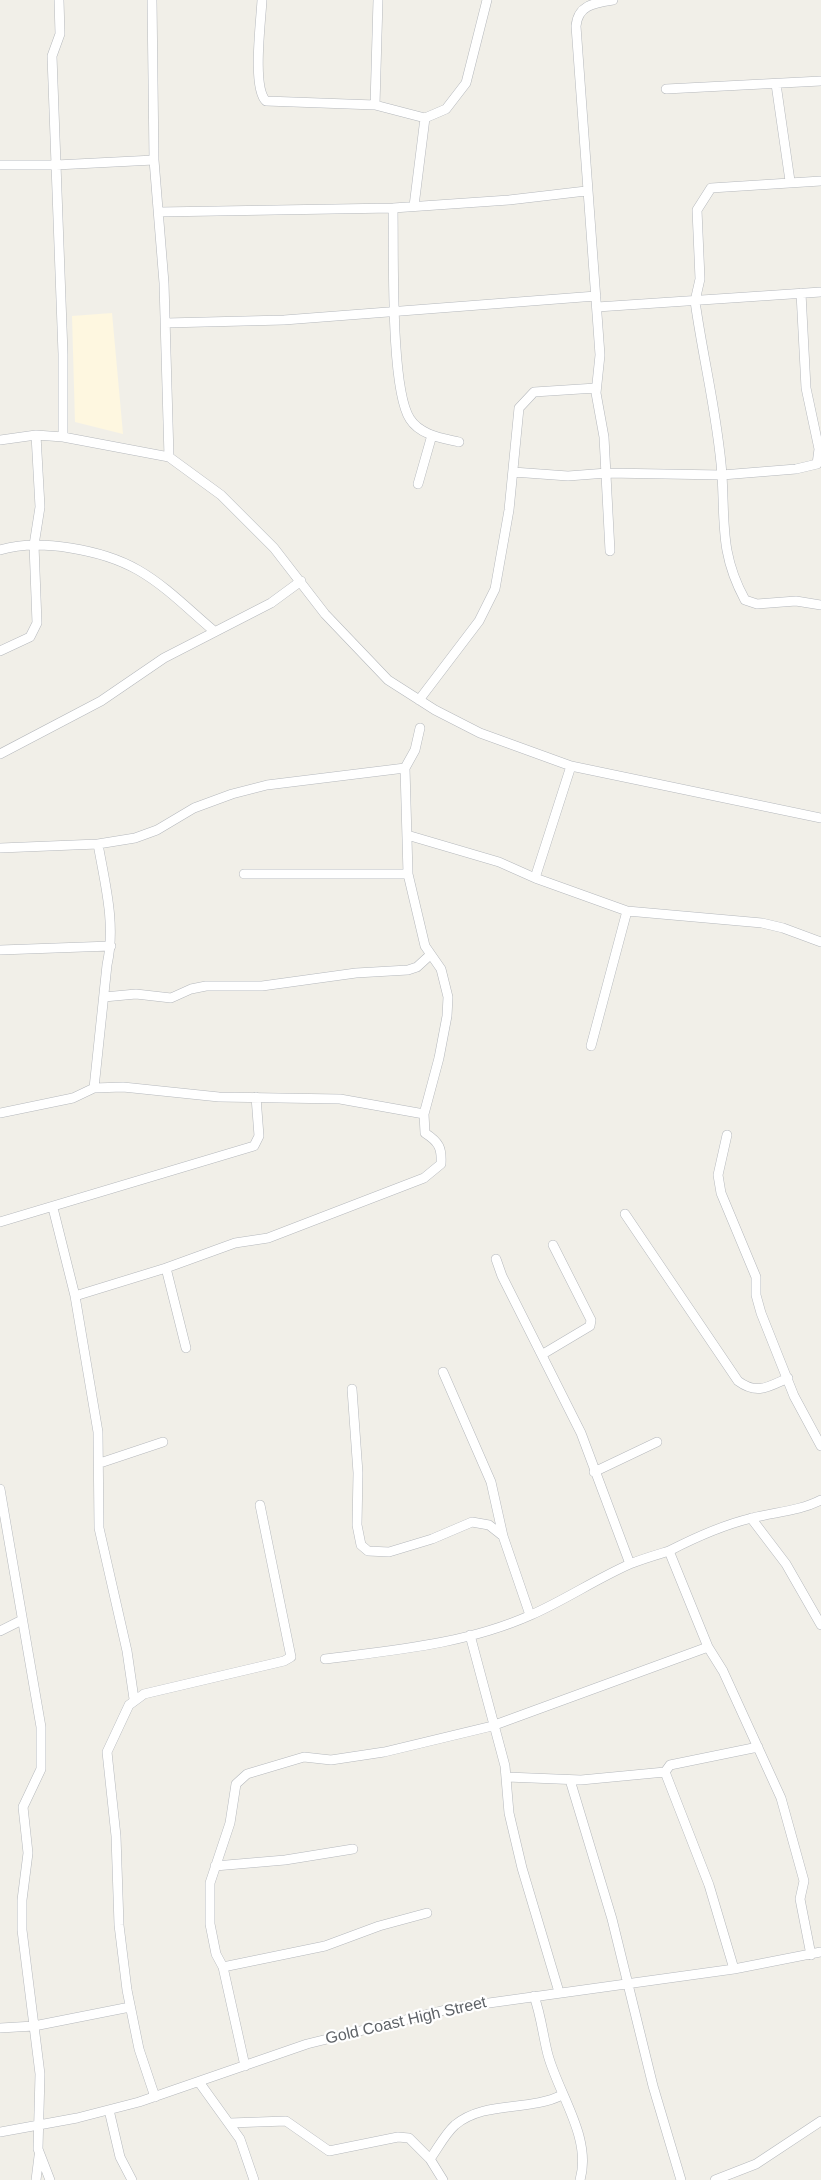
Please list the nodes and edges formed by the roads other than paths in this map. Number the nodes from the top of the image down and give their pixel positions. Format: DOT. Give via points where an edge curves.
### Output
graph roads {
  1 [pos="60,0"];
  2 [pos="152,0"];
  3 [pos="262,0"];
  4 [pos="378,0"];
  5 [pos="487,0"];
  6 [pos="613,0"];
  7 [pos="821,81"];
  8 [pos="776,84"];
  9 [pos="666,89"];
  10 [pos="375,105"];
  11 [pos="425,118"];
  12 [pos="154,160"];
  13 [pos="0,165"];
  14 [pos="56,165"];
  15 [pos="790,181"];
  16 [pos="821,181"];
  17 [pos="586,191"];
  18 [pos="414,206"];
  19 [pos="393,208"];
  20 [pos="159,212"];
  21 [pos="821,292"];
  22 [pos="801,293"];
  23 [pos="696,301"];
  24 [pos="597,302"];
  25 [pos="395,311"];
  26 [pos="166,322"];
  27 [pos="596,388"];
  28 [pos="36,435"];
  29 [pos="432,435"];
  30 [pos="63,437"];
  31 [pos="0,440"];
  32 [pos="459,442"];
  33 [pos="169,457"];
  34 [pos="513,472"];
  35 [pos="607,473"];
  36 [pos="722,475"];
  37 [pos="418,484"];
  38 [pos="34,544"];
  39 [pos="0,550"];
  40 [pos="610,551"];
  41 [pos="301,581"];
  42 [pos="821,605"];
  43 [pos="214,631"];
  44 [pos="0,651"];
  45 [pos="419,700"];
  46 [pos="420,728"];
  47 [pos="0,754"];
  48 [pos="571,766"];
  49 [pos="405,768"];
  50 [pos="821,818"];
  51 [pos="406,835"];
  52 [pos="98,844"];
  53 [pos="0,848"];
  54 [pos="244,874"];
  55 [pos="408,874"];
  56 [pos="535,878"];
  57 [pos="627,911"];
  58 [pos="821,942"];
  59 [pos="111,946"];
  60 [pos="0,950"];
  61 [pos="429,956"];
  62 [pos="104,997"];
  63 [pos="591,1046"];
  64 [pos="94,1088"];
  65 [pos="256,1097"];
  66 [pos="0,1113"];
  67 [pos="424,1114"];
  68 [pos="727,1135"];
  69 [pos="53,1208"];
  70 [pos="625,1214"];
  71 [pos="0,1222"];
  72 [pos="553,1245"];
  73 [pos="496,1259"];
  74 [pos="166,1268"];
  75 [pos="75,1296"];
  76 [pos="186,1348"];
  77 [pos="543,1354"];
  78 [pos="443,1372"];
  79 [pos="788,1378"];
  80 [pos="352,1389"];
  81 [pos="163,1442"];
  82 [pos="657,1442"];
  83 [pos="821,1446"];
  84 [pos="100,1463"];
  85 [pos="594,1472"];
  86 [pos="0,1489"];
  87 [pos="821,1500"];
  88 [pos="260,1505"];
  89 [pos="751,1518"];
  90 [pos="503,1536"];
  91 [pos="669,1551"];
  92 [pos="630,1564"];
  93 [pos="530,1616"];
  94 [pos="22,1620"];
  95 [pos="821,1625"];
  96 [pos="0,1631"];
  97 [pos="470,1635"];
  98 [pos="708,1647"];
  99 [pos="325,1659"];
  100 [pos="134,1699"];
  101 [pos="492,1726"];
  102 [pos="758,1747"];
  103 [pos="665,1772"];
  104 [pos="507,1777"];
  105 [pos="570,1780"];
  106 [pos="353,1849"];
  107 [pos="215,1866"];
  108 [pos="427,1913"];
  109 [pos="821,1952"];
  110 [pos="811,1955"];
  111 [pos="223,1967"];
  112 [pos="734,1969"];
  113 [pos="629,1983"];
  114 [pos="559,1992"];
  115 [pos="534,1996"];
  116 [pos="130,2007"];
  117 [pos="34,2026"];
  118 [pos="0,2028"];
  119 [pos="245,2066"];
  120 [pos="199,2082"];
  121 [pos="562,2095"];
  122 [pos="155,2097"];
  123 [pos="110,2110"];
  124 [pos="821,2121"];
  125 [pos="230,2123"];
  126 [pos="38,2125"];
  127 [pos="0,2132"];
  128 [pos="39,2156"];
  129 [pos="430,2159"];
  130 [pos="727,2178"];
  131 [pos="36,2180"];
  132 [pos="50,2180"];
  133 [pos="132,2180"];
  134 [pos="254,2180"];
  135 [pos="443,2180"];
  136 [pos="580,2180"];
  137 [pos="681,2180"];
  138 [pos="715,2180"];
  1 -- 14 [label="street" via="60,34 52,56"];
  2 -- 12 [label="street"];
  3 -- 10 [label="street" via="259,78 263,98 281,103"];
  4 -- 10 [label="street"];
  5 -- 11 [label="street" via="466,83 446,109"];
  6 -- 17 [label="street" via="587,6 577,17"];
  7 -- 8 [label="street"];
  8 -- 9 [label="street"];
  8 -- 15 [label="street"];
  10 -- 11 [label="street"];
  11 -- 18 [label="street"];
  12 -- 14 [label="street"];
  12 -- 20 [label="street"];
  13 -- 14 [label="street"];
  14 -- 30 [label="street"];
  15 -- 16 [label="street"];
  15 -- 23 [label="street" via="711,188 697,210 700,279"];
  17 -- 18 [label="street"];
  17 -- 24 [label="street"];
  18 -- 19 [label="street"];
  19 -- 20 [label="street"];
  19 -- 25 [label="street"];
  20 -- 26 [label="street"];
  21 -- 22 [label="street"];
  22 -- 23 [label="street"];
  22 -- 36 [label="street" via="806,388 819,449 817,464"];
  23 -- 24 [label="street"];
  23 -- 36 [label="street"];
  24 -- 25 [label="street"];
  24 -- 27 [label="street" via="601,366"];
  25 -- 26 [label="street" via="284,320"];
  25 -- 29 [label="street" via="401,401 411,421"];
  26 -- 33 [label="street"];
  27 -- 34 [label="street" via="544,390 534,392 524,401 518,415"];
  27 -- 35 [label="street"];
  28 -- 30 [label="street"];
  28 -- 31 [label="street"];
  28 -- 38 [label="street" via="40,507"];
  29 -- 32 [label="street"];
  29 -- 37 [label="street"];
  30 -- 33 [label="street"];
  33 -- 41 [label="street" via="221,495"];
  34 -- 35 [label="street" via="568,476"];
  34 -- 45 [label="street" via="497,577 489,603"];
  35 -- 36 [label="street"];
  35 -- 40 [label="street"];
  36 -- 42 [label="street" via="724,539 734,580 745,600 757,604 796,601"];
  38 -- 39 [label="street"];
  38 -- 43 [label="street" via="76,549 136,569"];
  38 -- 44 [label="street" via="34,633"];
  41 -- 43 [label="street" via="271,603"];
  41 -- 45 [label="street" via="325,614 388,680"];
  43 -- 47 [label="street" via="164,658 101,702"];
  45 -- 48 [label="street" via="480,733"];
  46 -- 49 [label="street" via="415,750"];
  48 -- 50 [label="street"];
  48 -- 56 [label="street"];
  49 -- 51 [label="street"];
  49 -- 52 [label="street" via="267,785 194,808 135,838"];
  51 -- 55 [label="street"];
  51 -- 56 [label="street" via="499,862"];
  52 -- 53 [label="street"];
  52 -- 59 [label="street" via="110,906"];
  54 -- 55 [label="street"];
  55 -- 61 [label="street"];
  56 -- 57 [label="street"];
  57 -- 58 [label="street" via="762,923"];
  57 -- 63 [label="street"];
  59 -- 60 [label="street"];
  59 -- 62 [label="street"];
  61 -- 62 [label="street" via="408,970 262,986 206,986 171,998 136,994"];
  61 -- 67 [label="street" via="441,969 448,998"];
  62 -- 64 [label="street"];
  64 -- 65 [label="street"];
  64 -- 66 [label="street" via="73,1098"];
  65 -- 67 [label="street" via="340,1099"];
  65 -- 69 [label="street" via="259,1136 254,1146"];
  67 -- 74 [label="street" via="425,1133 437,1140 442,1151 441,1164 424,1178 268,1238 235,1243"];
  68 -- 79 [label="street" via="718,1175 721,1192 756,1277 757,1304"];
  69 -- 71 [label="street"];
  69 -- 75 [label="street"];
  70 -- 79 [label="street" via="738,1381 749,1389 765,1388"];
  72 -- 77 [label="street" via="591,1320 590,1326"];
  73 -- 77 [label="street"];
  74 -- 75 [label="street"];
  74 -- 76 [label="street"];
  75 -- 84 [label="street"];
  77 -- 85 [label="street" via="581,1433"];
  78 -- 90 [label="street" via="490,1482"];
  79 -- 83 [label="street"];
  80 -- 90 [label="street" via="357,1525 362,1545 368,1551 389,1552 472,1522 489,1525"];
  81 -- 84 [label="street"];
  82 -- 85 [label="street"];
  84 -- 100 [label="street" via="99,1528"];
  85 -- 92 [label="street"];
  86 -- 94 [label="street"];
  87 -- 89 [label="street"];
  88 -- 100 [label="street" via="291,1657 163,1688"];
  89 -- 91 [label="street" via="710,1531"];
  89 -- 95 [label="street" via="786,1564"];
  90 -- 93 [label="street"];
  91 -- 92 [label="street"];
  91 -- 98 [label="street"];
  92 -- 93 [label="street"];
  93 -- 97 [label="street"];
  94 -- 96 [label="street"];
  94 -- 117 [label="street" via="41,1737 41,1769 22,1807 28,1853 22,1930"];
  97 -- 99 [label="street" via="427,1647"];
  97 -- 101 [label="street"];
  98 -- 101 [label="street"];
  98 -- 102 [label="street"];
  100 -- 116 [label="street" via="107,1752 116,1836 119,1925"];
  101 -- 104 [label="street"];
  101 -- 107 [label="street" via="384,1752 331,1760 304,1757 247,1774 237,1784 230,1823"];
  102 -- 103 [label="street" via="670,1765"];
  102 -- 110 [label="street" via="781,1798 804,1881 800,1899"];
  103 -- 105 [label="street"];
  103 -- 112 [label="street" via="709,1886"];
  104 -- 105 [label="street"];
  104 -- 114 [label="street" via="509,1813"];
  105 -- 113 [label="street"];
  106 -- 107 [label="street"];
  107 -- 111 [label="street" via="209,1915 216,1954"];
  108 -- 111 [label="street" via="325,1946"];
  109 -- 110 [label="street, Gold Coast High Street"];
  110 -- 112 [label="street, Gold Coast High Street"];
  111 -- 119 [label="street"];
  112 -- 113 [label="street, Gold Coast High Street"];
  113 -- 114 [label="street, Gold Coast High Street"];
  113 -- 137 [label="street" via="653,2086"];
  114 -- 115 [label="street, Gold Coast High Street"];
  115 -- 119 [label="street, Gold Coast High Street" via="369,2026"];
  115 -- 121 [label="street"];
  116 -- 117 [label="street"];
  116 -- 122 [label="street"];
  117 -- 118 [label="street"];
  117 -- 126 [label="street" via="40,2074"];
  119 -- 120 [label="street, Gold Coast High Street"];
  120 -- 122 [label="street, Gold Coast High Street"];
  120 -- 125 [label="street"];
  121 -- 129 [label="street" via="547,2103 465,2117"];
  121 -- 136 [label="street" via="584,2155"];
  122 -- 123 [label="street, Gold Coast High Street"];
  123 -- 126 [label="street, Gold Coast High Street"];
  123 -- 133 [label="street" via="120,2157"];
  124 -- 130 [label="street" via="756,2164"];
  125 -- 129 [label="street" via="285,2121 329,2151 410,2138"];
  125 -- 134 [label="street" via="240,2139"];
  126 -- 127 [label="street, Gold Coast High Street"];
  126 -- 128 [label="street"];
  128 -- 131 [label="street"];
  128 -- 132 [label="street"];
  129 -- 135 [label="street"];
  130 -- 138 [label="street"];
}
